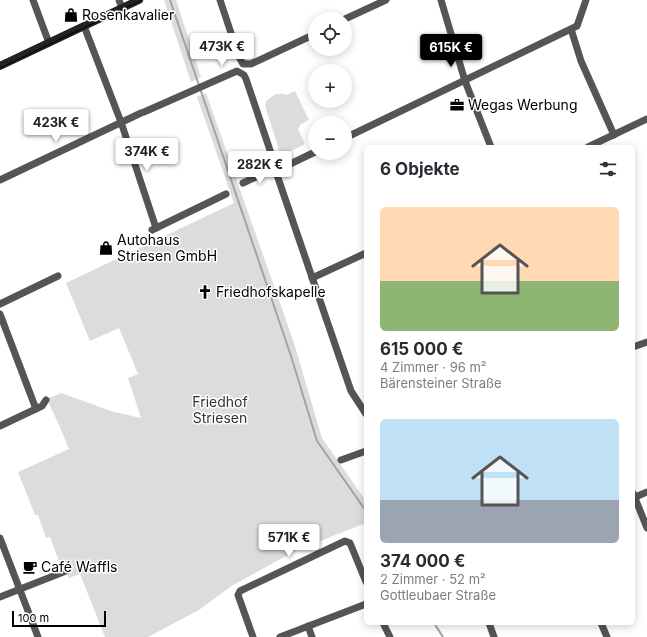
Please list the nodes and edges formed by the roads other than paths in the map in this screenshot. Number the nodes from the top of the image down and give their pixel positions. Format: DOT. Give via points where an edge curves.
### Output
graph roads {
  1 [pos="33,0"];
  2 [pos="119,0"];
  3 [pos="139,0"];
  4 [pos="220,0"];
  5 [pos="386,0"];
  6 [pos="441,0"];
  7 [pos="586,0"];
  8 [pos="122,8"];
  9 [pos="352,16"];
  10 [pos="84,26"];
  11 [pos="571,29"];
  12 [pos="308,37"];
  13 [pos="49,43"];
  14 [pos="0,66"];
  15 [pos="465,80"];
  16 [pos="647,119"];
  17 [pos="121,122"];
  18 [pos="352,135"];
  19 [pos="614,135"];
  20 [pos="490,145"];
  21 [pos="592,145"];
  22 [pos="308,155"];
  23 [pos="277,170"];
  24 [pos="0,180"];
  25 [pos="243,183"];
  26 [pos="226,194"];
  27 [pos="364,254"];
  28 [pos="58,276"];
  29 [pos="312,278"];
  30 [pos="0,304"];
  31 [pos="0,314"];
  32 [pos="647,342"];
  33 [pos="635,346"];
  34 [pos="46,400"];
  35 [pos="36,409"];
  36 [pos="364,411"];
  37 [pos="0,426"];
  38 [pos="364,452"];
  39 [pos="341,460"];
  40 [pos="647,492"];
  41 [pos="635,496"];
  42 [pos="635,498"];
  43 [pos="647,528"];
  44 [pos="0,538"];
  45 [pos="66,571"];
  46 [pos="364,577"];
  47 [pos="20,589"];
  48 [pos="0,597"];
  49 [pos="364,605"];
  50 [pos="384,625"];
  51 [pos="490,625"];
  52 [pos="602,625"];
  53 [pos="308,626"];
  54 [pos="38,637"];
  55 [pos="253,637"];
  56 [pos="280,637"];
  57 [pos="312,637"];
  58 [pos="390,637"];
  59 [pos="494,637"];
  60 [pos="607,637"];
  1 -- 13 [label="street"];
  2 -- 8 [label="street"];
  3 -- 8 [label="main road"];
  4 -- 12 [label="street" via="243,64 251,64"];
  5 -- 9 [label="street"];
  6 -- 15 [label="street"];
  7 -- 11 [label="street" via="577,26"];
  8 -- 10 [label="main road"];
  10 -- 13 [label="main road"];
  10 -- 17 [label="street"];
  11 -- 15 [label="street"];
  11 -- 19 [label="street" via="581,61"];
  13 -- 14 [label="main road"];
  15 -- 18 [label="street"];
  15 -- 20 [label="street"];
  16 -- 19 [label="street"];
  17 -- 23 [label="street" via="233,72 241,72 246,79"];
  17 -- 24 [label="street"];
  17 -- 26 [label="street" via="154,229"];
  19 -- 21 [label="street"];
  22 -- 23 [label="street"];
  23 -- 25 [label="street"];
  23 -- 29 [label="street"];
  27 -- 29 [label="street"];
  28 -- 30 [label="street"];
  29 -- 36 [label="street" via="351,392"];
  31 -- 35 [label="street"];
  32 -- 33 [label="street"];
  34 -- 35 [label="street"];
  35 -- 37 [label="street"];
  38 -- 39 [label="street"];
  40 -- 41 [label="street"];
  42 -- 43 [label="street"];
  44 -- 47 [label="street"];
  45 -- 47 [label="street"];
  46 -- 55 [label="street" via="350,543 345,541 240,591 238,595"];
  47 -- 48 [label="street"];
  47 -- 54 [label="street"];
  49 -- 53 [label="street"];
  50 -- 58 [label="street"];
  51 -- 59 [label="street"];
  52 -- 60 [label="street"];
  53 -- 56 [label="street"];
  53 -- 57 [label="street"];
}
